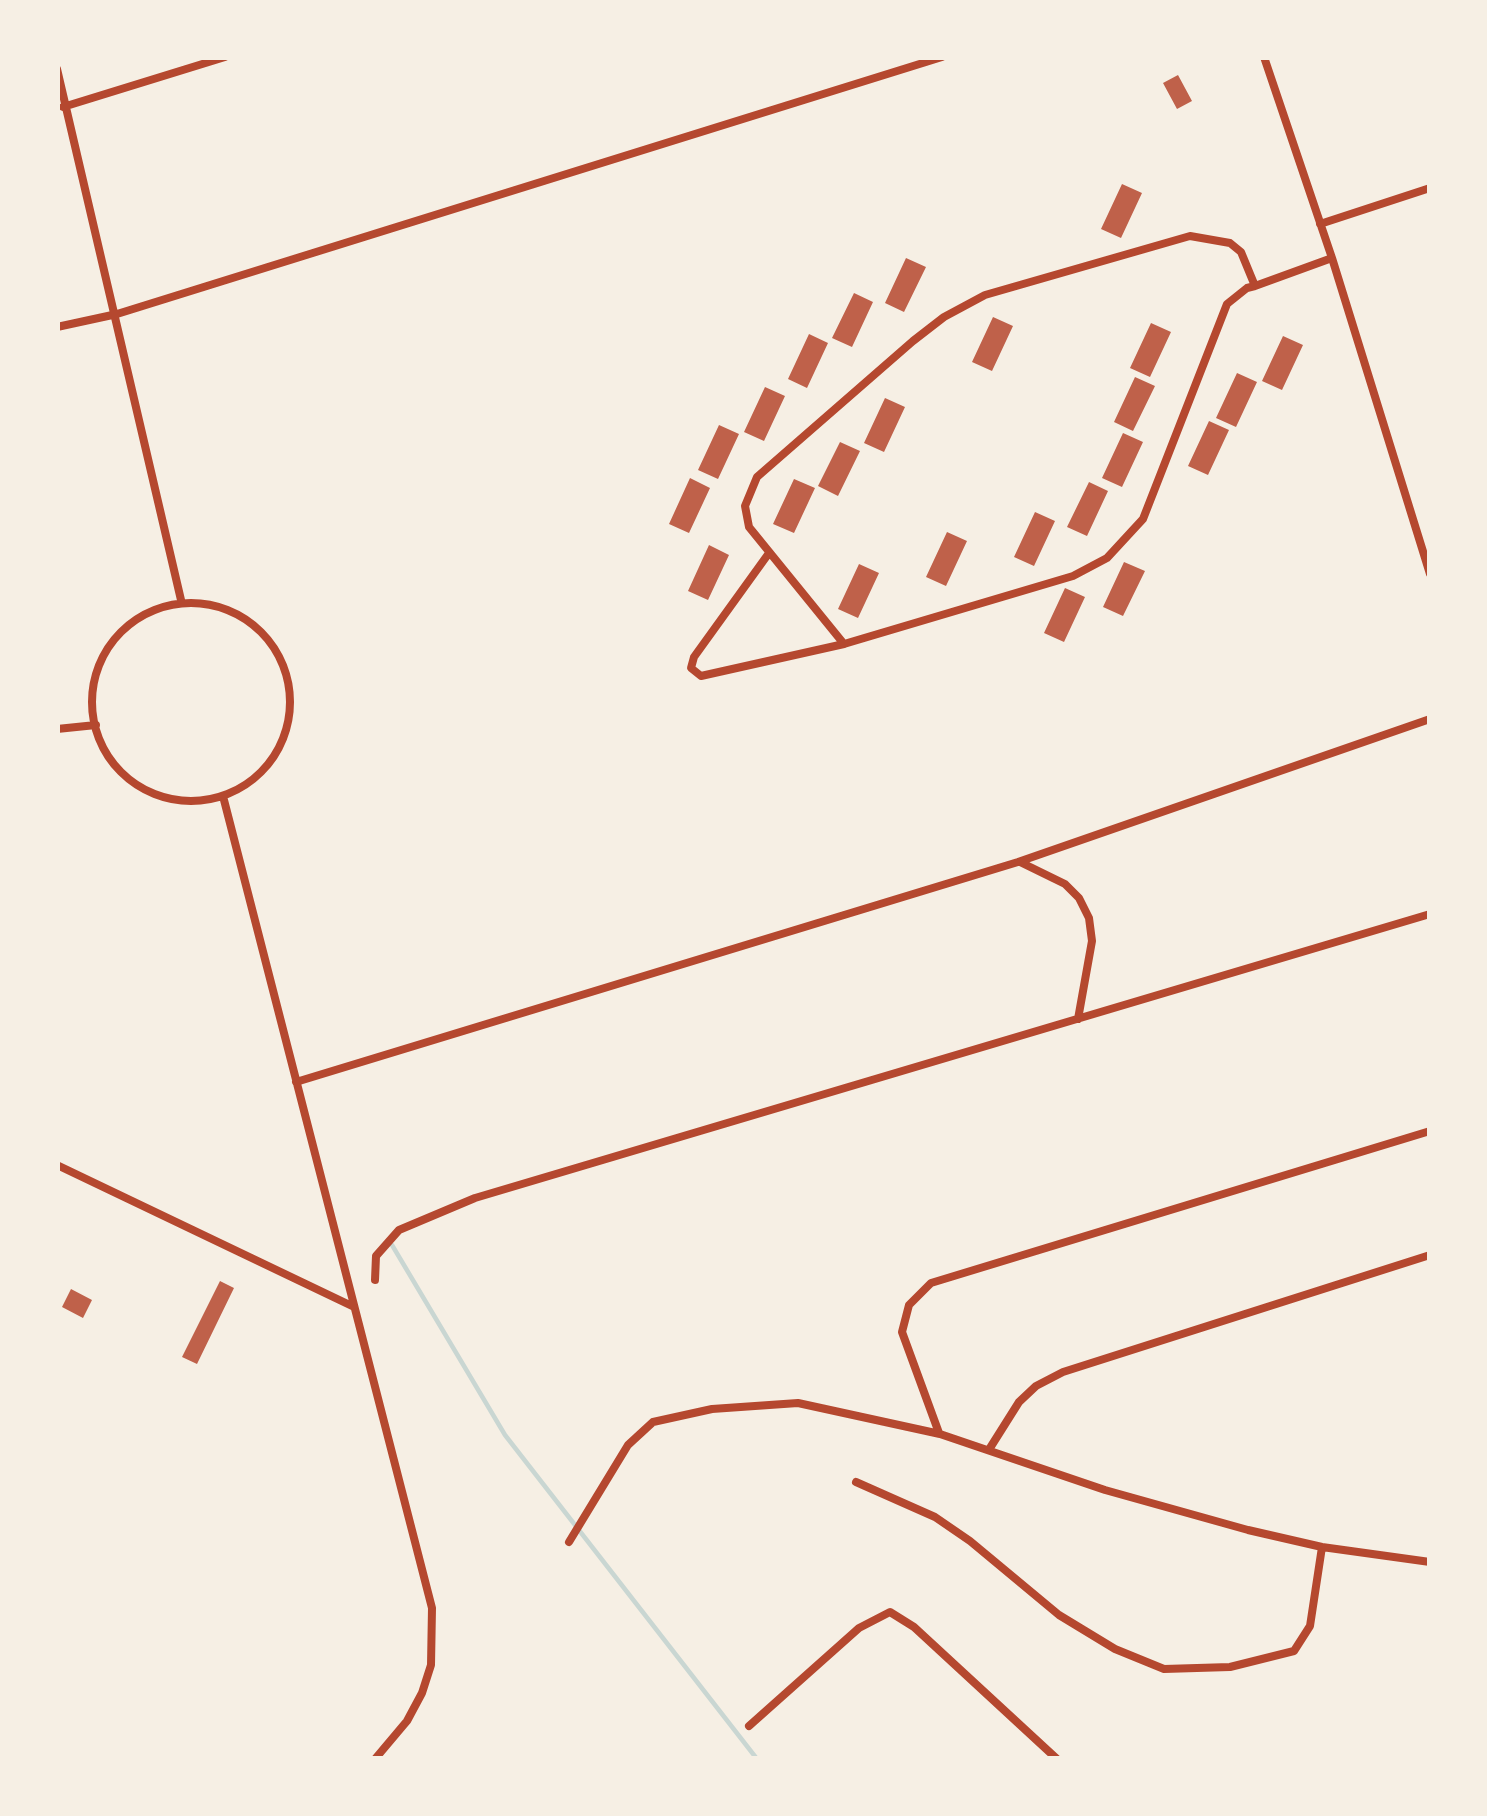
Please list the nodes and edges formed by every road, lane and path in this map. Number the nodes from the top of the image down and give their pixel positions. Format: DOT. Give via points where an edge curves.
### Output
graph roads {
  1 [pos="225,57"];
  2 [pos="942,57"];
  3 [pos="1264,57"];
  4 [pos="57,69"];
  5 [pos="63,107"];
  6 [pos="1430,188"];
  7 [pos="1320,224"];
  8 [pos="1332,258"];
  9 [pos="1255,286"];
  10 [pos="117,314"];
  11 [pos="57,327"];
  12 [pos="769,553"];
  13 [pos="1430,574"];
  14 [pos="181,600"];
  15 [pos="844,644"];
  16 [pos="1430,718"];
  17 [pos="96,725"];
  18 [pos="57,729"];
  19 [pos="224,800"];
  20 [pos="1018,862"];
  21 [pos="1430,914"];
  22 [pos="1078,1021"];
  23 [pos="296,1082"];
  24 [pos="1430,1131"];
  25 [pos="57,1165"];
  26 [pos="1430,1255"];
  27 [pos="375,1280"];
  28 [pos="353,1306"];
  29 [pos="940,1434"];
  30 [pos="990,1448"];
  31 [pos="856,1482"];
  32 [pos="569,1542"];
  33 [pos="1322,1547"];
  34 [pos="1430,1562"];
  35 [pos="749,1726"];
  36 [pos="375,1759"];
  37 [pos="1057,1759"];
  1 -- 5 [label="street"];
  2 -- 10 [label="street"];
  3 -- 7 [label="street"];
  4 -- 5 [label="street"];
  5 -- 10 [label="street"];
  6 -- 7 [label="street"];
  7 -- 8 [label="street"];
  8 -- 9 [label="street"];
  8 -- 13 [label="street"];
  9 -- 12 [label="street" via="1230,243 1190,236 964,305 757,477 746,517"];
  9 -- 15 [label="street" via="1223,311 1143,519 1124,544 1072,576"];
  10 -- 11 [label="street"];
  10 -- 14 [label="street"];
  12 -- 15 [label="street"];
  12 -- 15 [label="street" via="692,668 701,676"];
  14 -- 17 [label="street" via="143,612 112,638 93,689"];
  14 -- 19 [label="street" via="242,617 267,639 290,700 274,762"];
  16 -- 20 [label="street"];
  17 -- 18 [label="street"];
  17 -- 19 [label="street" via="111,758 142,788 182,803"];
  19 -- 23 [label="street"];
  20 -- 22 [label="street" via="1065,884 1089,918"];
  20 -- 23 [label="street"];
  21 -- 22 [label="street"];
  22 -- 27 [label="street" via="454,1206 386,1241"];
  23 -- 28 [label="street"];
  24 -- 29 [label="street" via="931,1283 909,1305 902,1332"];
  25 -- 28 [label="street"];
  26 -- 30 [label="street" via="1063,1372 1019,1402"];
  28 -- 36 [label="street" via="428,1578 434,1632 422,1693"];
  29 -- 30 [label="street"];
  29 -- 32 [label="street" via="798,1403 675,1414 628,1445"];
  30 -- 33 [label="street" via="1105,1490"];
  31 -- 33 [label="street" via="935,1517 1060,1615 1164,1669 1229,1667 1294,1652 1310,1627"];
  33 -- 34 [label="street"];
  35 -- 37 [label="street" via="859,1628 890,1612"];
}
